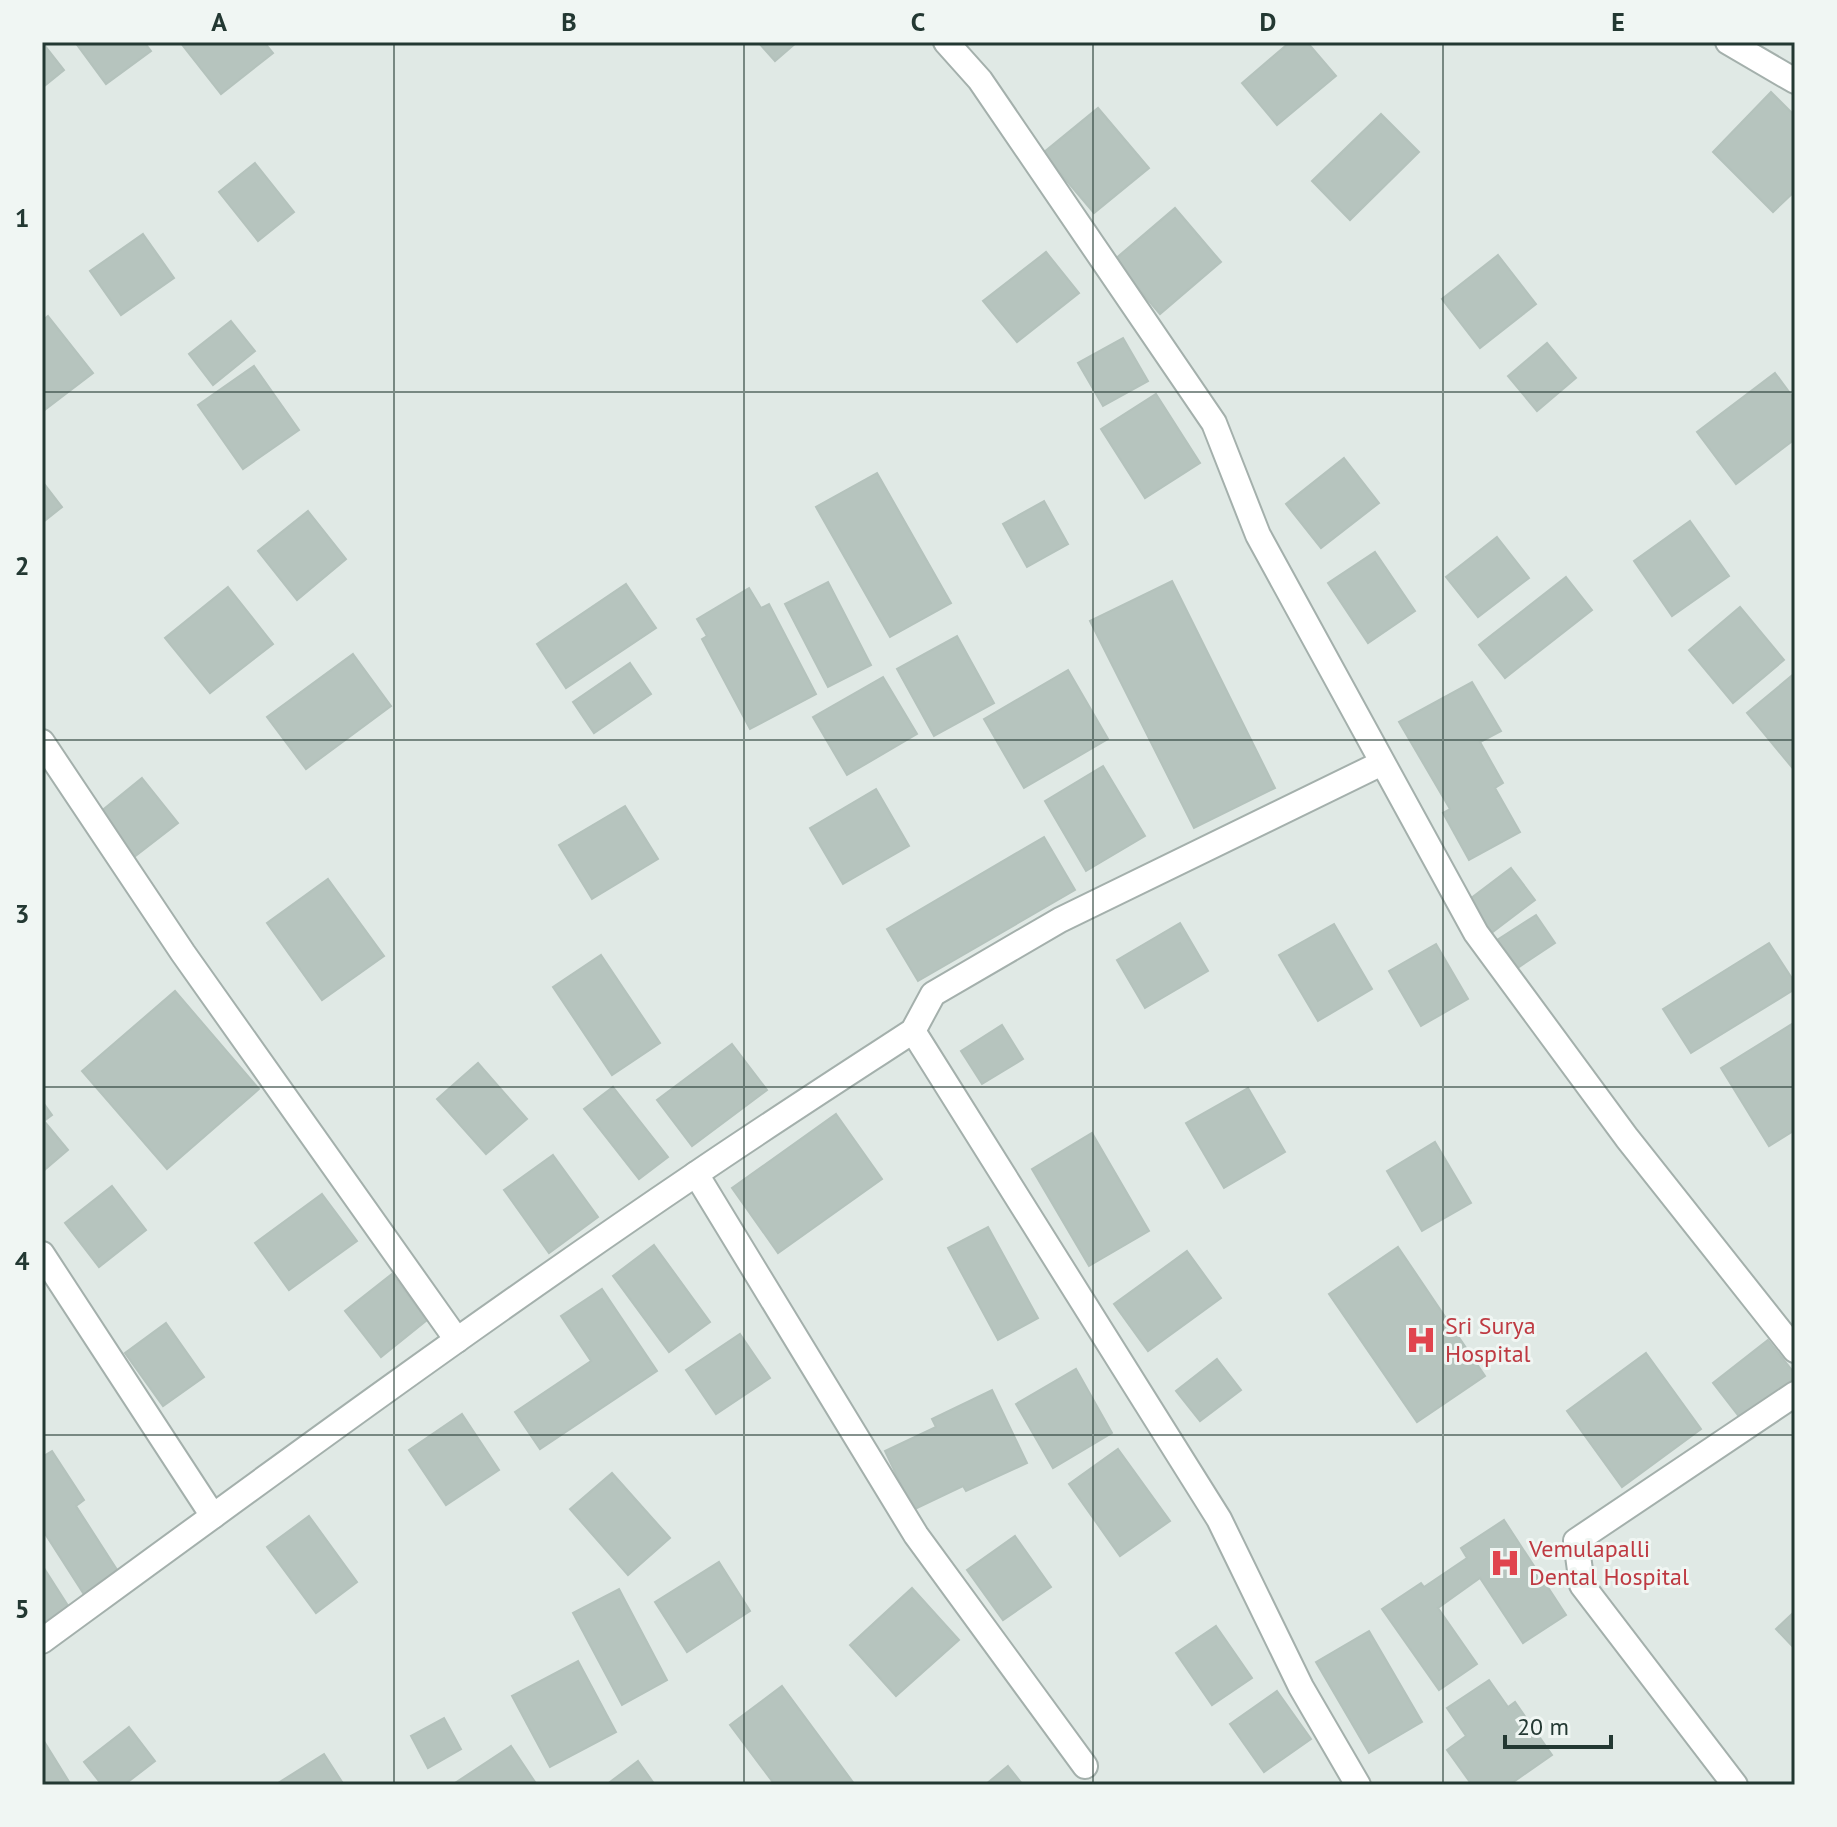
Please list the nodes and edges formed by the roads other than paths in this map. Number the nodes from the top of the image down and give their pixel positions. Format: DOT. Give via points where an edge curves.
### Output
graph roads {
  1 [pos="946,42"];
  2 [pos="1728,42"];
  3 [pos="1795,81"];
  4 [pos="42,742"];
  5 [pos="1382,763"];
  6 [pos="913,1031"];
  7 [pos="696,1174"];
  8 [pos="42,1254"];
  9 [pos="457,1340"];
  10 [pos="1795,1350"];
  11 [pos="1795,1394"];
  12 [pos="213,1516"];
  13 [pos="42,1641"];
  14 [pos="1085,1766"];
  15 [pos="1358,1785"];
  16 [pos="1735,1785"];
  1 -- 5 [label="street" via="980,80 1214,423 1258,535"];
  2 -- 3 [label="street"];
  4 -- 9 [label="street" via="183,953"];
  5 -- 6 [label="street" via="1060,920 933,994"];
  5 -- 10 [label="street" via="1476,933 1627,1138"];
  6 -- 7 [label="street"];
  6 -- 15 [label="street" via="1219,1519 1301,1687"];
  7 -- 9 [label="street"];
  7 -- 14 [label="street" via="916,1535"];
  8 -- 12 [label="street"];
  9 -- 12 [label="street"];
  11 -- 16 [label="street" via="1576,1541 1582,1585"];
  12 -- 13 [label="street"];
}
